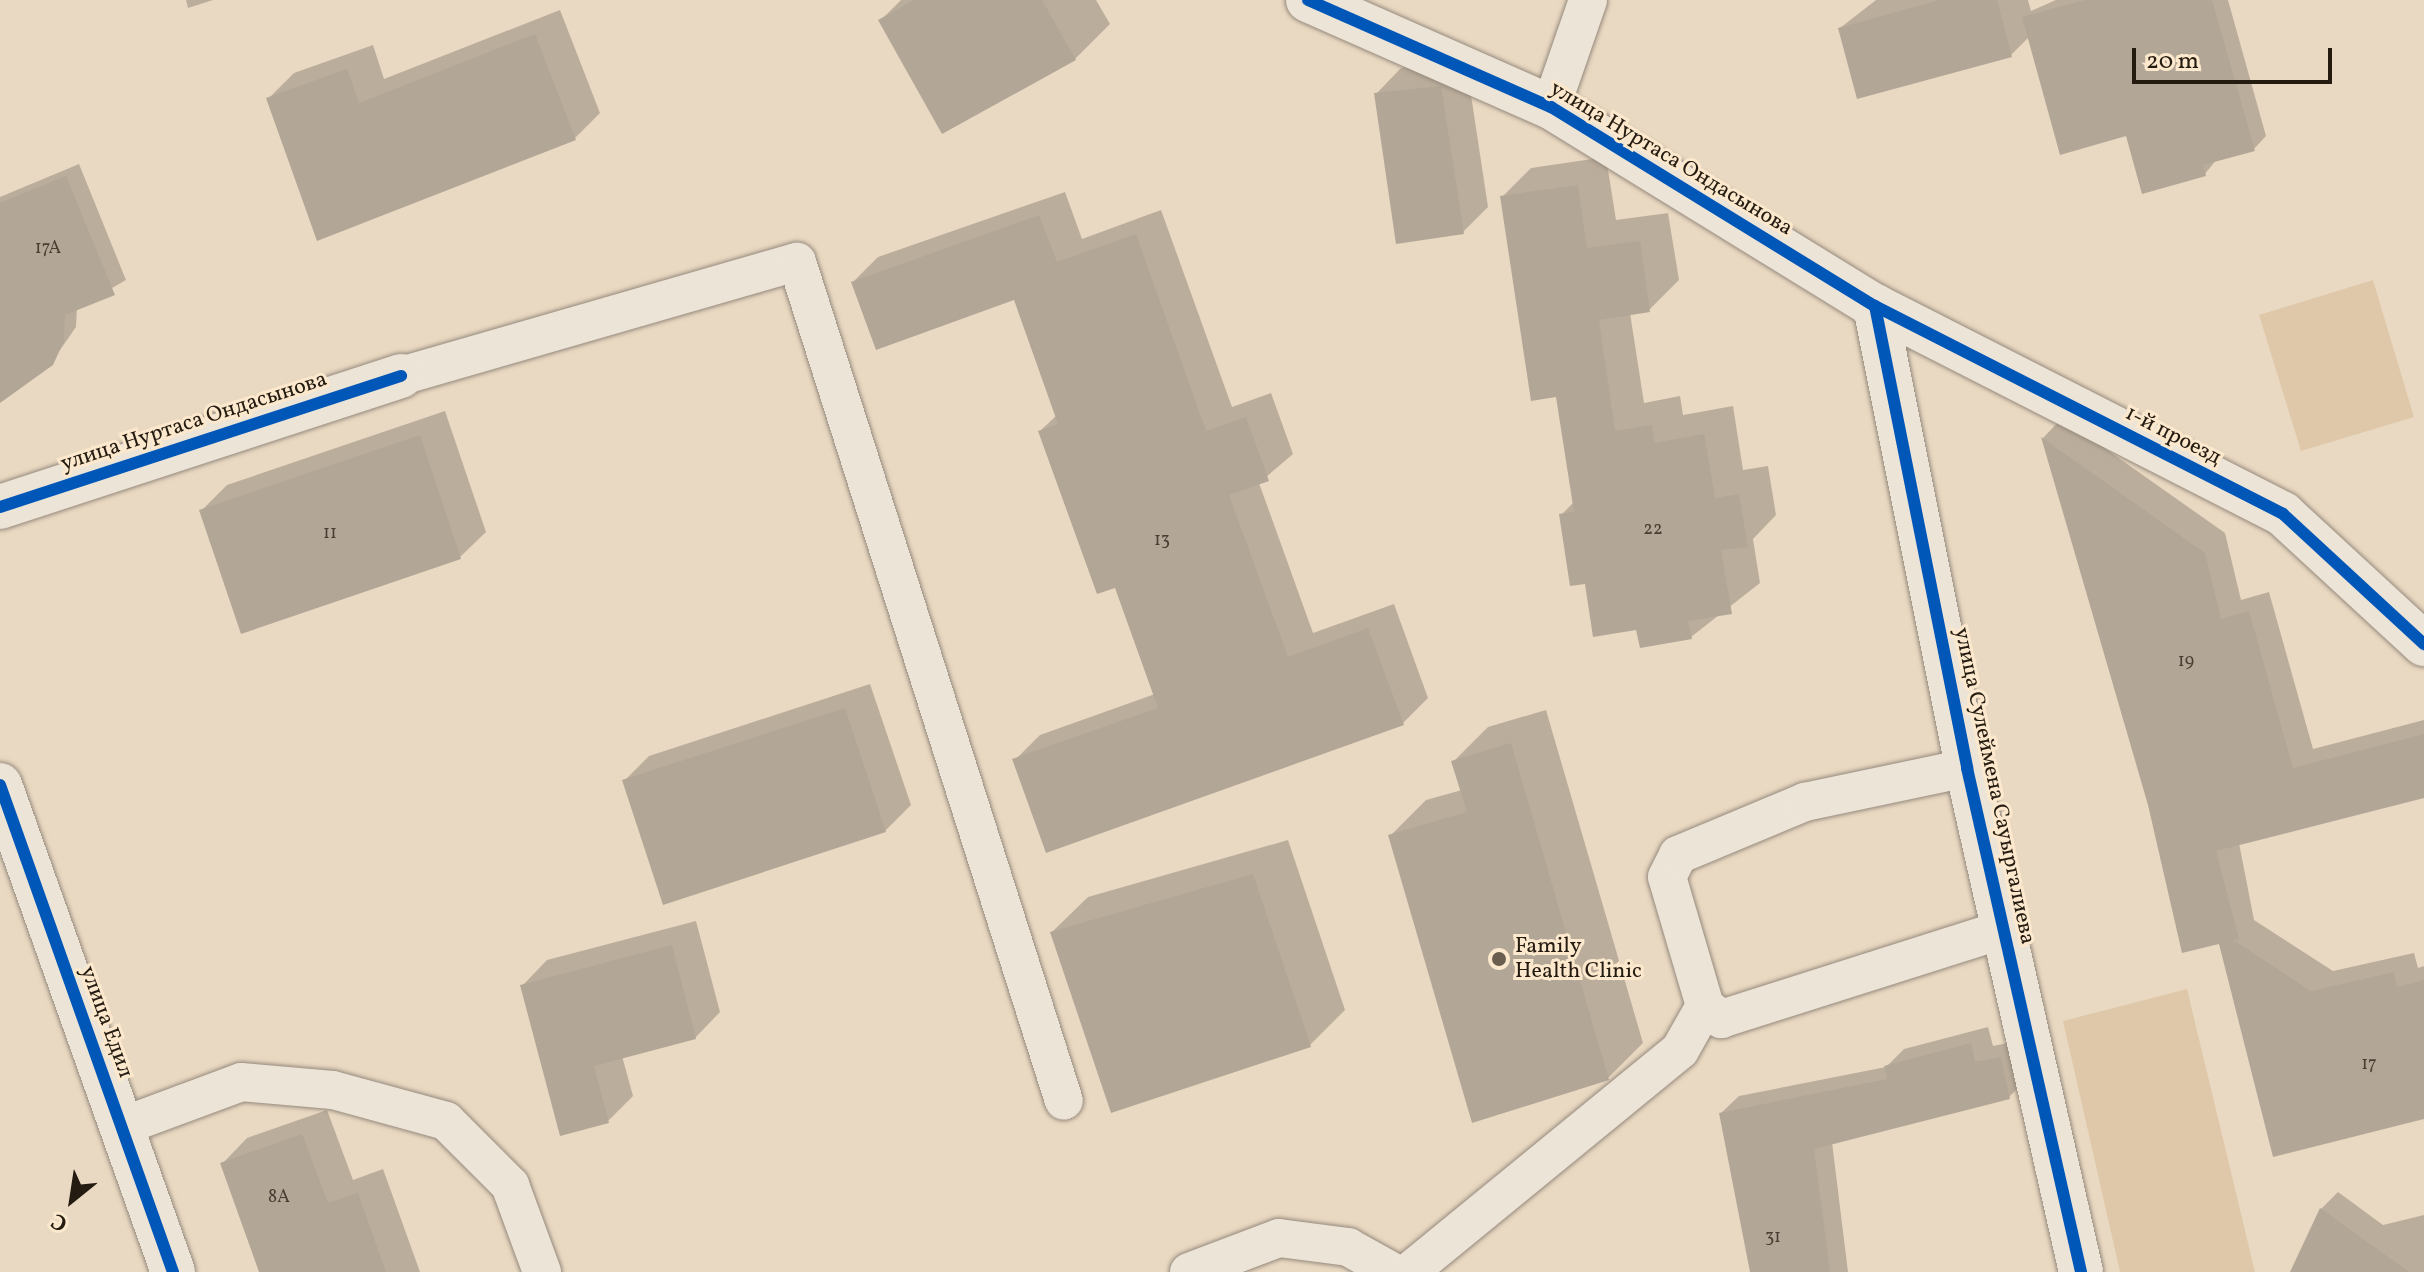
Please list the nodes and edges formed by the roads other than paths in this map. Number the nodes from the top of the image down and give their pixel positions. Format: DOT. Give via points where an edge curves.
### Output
graph roads {
  1 [pos="1308,0"];
  2 [pos="1588,0"];
  3 [pos="1551,107"];
  4 [pos="1875,306"];
  5 [pos="401,376"];
  6 [pos="0,507"];
  7 [pos="2424,644"];
  8 [pos="1967,768"];
  9 [pos="0,785"];
  10 [pos="2004,929"];
  11 [pos="1705,1006"];
  12 [pos="1064,1101"];
  13 [pos="123,1126"];
  14 [pos="173,1272"];
  15 [pos="542,1272"];
  16 [pos="1189,1272"];
  17 [pos="1393,1272"];
  18 [pos="1409,1272"];
  19 [pos="2081,1272"];
  1 -- 3 [label="street, улица Нуртаса Ондасынова"];
  2 -- 3 [label="lane"];
  3 -- 4 [label="street, улица Нуртаса Ондасынова"];
  4 -- 7 [label="street, 1-й проезд" via="2283,514"];
  4 -- 8 [label="street, улица Сулеймена Сауыргалиева"];
  5 -- 6 [label="street, улица Нуртаса Ондасынова"];
  5 -- 12 [label="lane" via="797,262"];
  8 -- 10 [label="street, улица Сулеймена Сауыргалиева"];
  8 -- 11 [label="lane" via="1805,802 1678,855 1667,877"];
  9 -- 13 [label="street, улица Едил"];
  10 -- 11 [label="lane" via="1721,1019"];
  10 -- 19 [label="street, улица Сулеймена Сауыргалиева"];
  11 -- 18 [label="lane" via="1680,1050"];
  13 -- 14 [label="street, улица Едил"];
  13 -- 15 [label="lane" via="241,1082 333,1090 446,1121 510,1185"];
  16 -- 17 [label="lane" via="1279,1238 1348,1247"];
}
